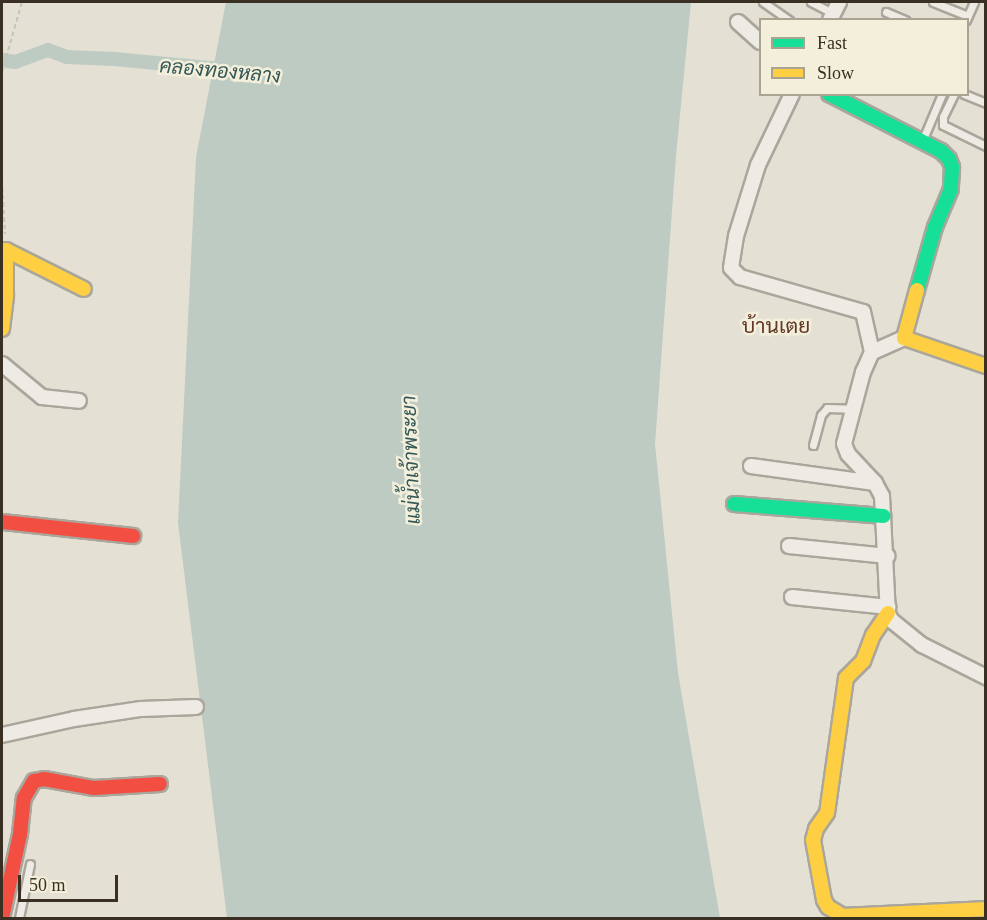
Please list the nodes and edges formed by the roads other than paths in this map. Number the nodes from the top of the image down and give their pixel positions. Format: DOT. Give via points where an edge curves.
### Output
graph roads {
  1 [pos="763,2"];
  2 [pos="811,2"];
  3 [pos="933,2"];
  4 [pos="975,2"];
  5 [pos="834,11"];
  6 [pos="886,12"];
  7 [pos="786,18"];
  8 [pos="900,18"];
  9 [pos="966,18"];
  10 [pos="738,22"];
  11 [pos="759,41"];
  12 [pos="791,96"];
  13 [pos="833,96"];
  14 [pos="941,96"];
  15 [pos="953,96"];
  16 [pos="969,96"];
  17 [pos="986,103"];
  18 [pos="922,141"];
  19 [pos="986,146"];
  20 [pos="84,289"];
  21 [pos="2,329"];
  22 [pos="904,338"];
  23 [pos="872,352"];
  24 [pos="2,364"];
  25 [pos="986,366"];
  26 [pos="79,401"];
  27 [pos="852,409"];
  28 [pos="813,445"];
  29 [pos="751,466"];
  30 [pos="875,483"];
  31 [pos="734,504"];
  32 [pos="884,516"];
  33 [pos="2,522"];
  34 [pos="133,536"];
  35 [pos="789,546"];
  36 [pos="887,556"];
  37 [pos="792,597"];
  38 [pos="888,610"];
  39 [pos="986,677"];
  40 [pos="196,707"];
  41 [pos="2,735"];
  42 [pos="160,784"];
  43 [pos="30,864"];
  44 [pos="986,909"];
  45 [pos="843,917"];
  46 [pos="2,918"];
  47 [pos="19,918"];
  1 -- 7 [label="lane"];
  2 -- 5 [label="lane"];
  3 -- 9 [label="lane"];
  4 -- 9 [label="lane"];
  6 -- 8 [label="lane"];
  10 -- 11 [label="street"];
  12 -- 23 [label="street" via="758,165 731,268 740,277 863,312"];
  13 -- 18 [label="street"];
  14 -- 18 [label="lane"];
  15 -- 19 [label="lane" via="943,125"];
  16 -- 17 [label="lane"];
  18 -- 22 [label="street" via="949,159 951,189 935,227"];
  20 -- 21 [label="street" via="6,250"];
  22 -- 23 [label="street"];
  22 -- 25 [label="street"];
  23 -- 27 [label="street"];
  24 -- 26 [label="street" via="42,397"];
  27 -- 28 [label="lane" via="827,408 821,415"];
  27 -- 30 [label="street" via="844,444 848,454"];
  29 -- 30 [label="street"];
  30 -- 32 [label="street" via="882,496"];
  31 -- 32 [label="street"];
  32 -- 36 [label="street"];
  33 -- 34 [label="street"];
  35 -- 36 [label="street"];
  36 -- 38 [label="street"];
  37 -- 38 [label="street"];
  38 -- 39 [label="street" via="899,628 922,645"];
  38 -- 45 [label="street" via="864,661 846,678 827,813 813,840 824,900"];
  40 -- 41 [label="street" via="85,717"];
  42 -- 46 [label="street" via="94,788 44,778 34,781 24,798"];
  43 -- 47 [label="lane"];
  44 -- 45 [label="street"];
}
